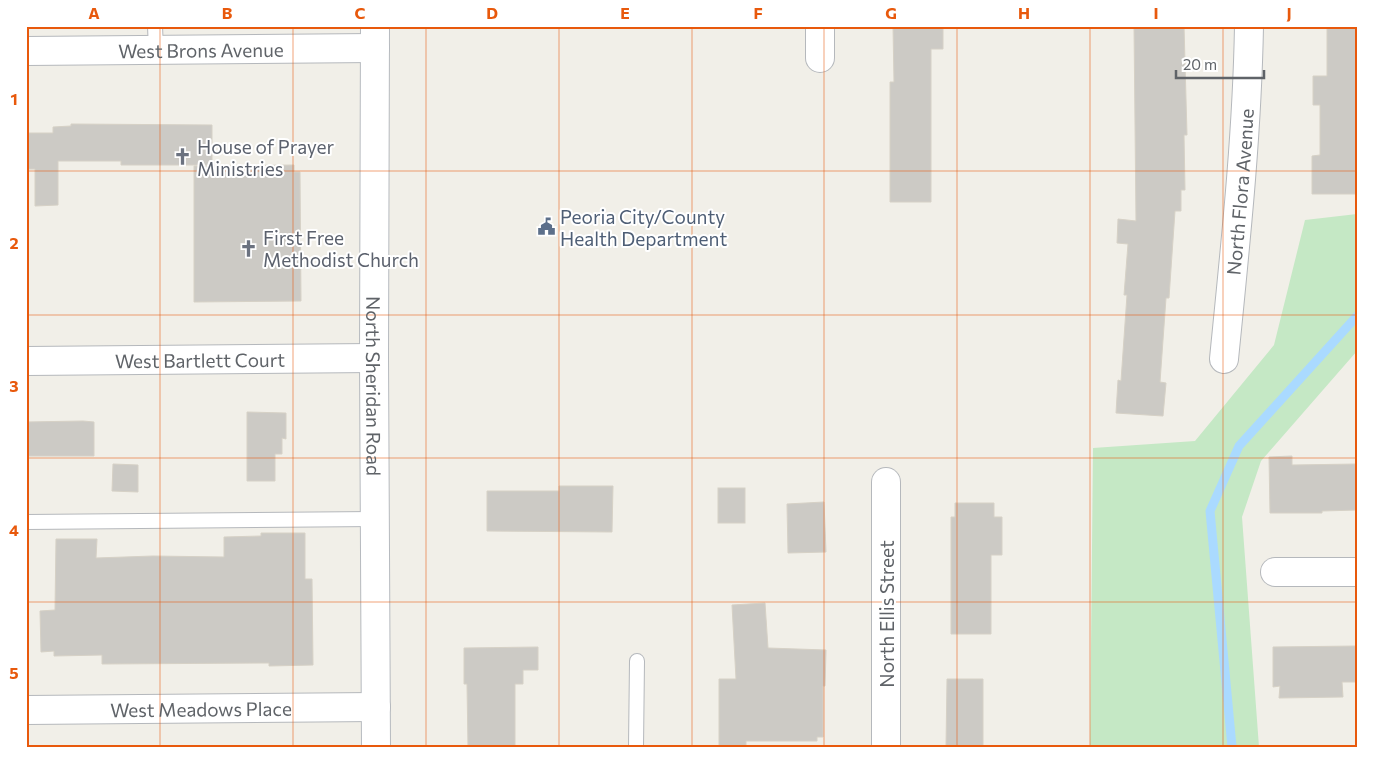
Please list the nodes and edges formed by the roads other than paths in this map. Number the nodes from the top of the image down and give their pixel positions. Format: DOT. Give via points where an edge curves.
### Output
graph roads {
  1 [pos="820,26"];
  2 [pos="1249,26"];
  3 [pos="375,37"];
  4 [pos="156,38"];
  5 [pos="26,51"];
  6 [pos="820,58"];
  7 [pos="374,358"];
  8 [pos="1224,359"];
  9 [pos="26,361"];
  10 [pos="886,482"];
  11 [pos="375,519"];
  12 [pos="26,522"];
  13 [pos="1275,572"];
  14 [pos="1357,572"];
  15 [pos="637,661"];
  16 [pos="376,707"];
  17 [pos="26,710"];
  18 [pos="376,747"];
  19 [pos="636,747"];
  20 [pos="886,747"];
  1 -- 6 [label="street"];
  2 -- 8 [label="street, North Flora Avenue" via="1244,153"];
  3 -- 4 [label="street, West Brons Avenue"];
  3 -- 7 [label="street, North Sheridan Road"];
  4 -- 5 [label="street, West Brons Avenue"];
  7 -- 9 [label="street, West Bartlett Court"];
  7 -- 11 [label="street, North Sheridan Road"];
  10 -- 20 [label="street, North Ellis Street"];
  11 -- 12 [label="lane"];
  11 -- 16 [label="street, North Sheridan Road"];
  13 -- 14 [label="street"];
  15 -- 19 [label="lane"];
  16 -- 17 [label="street, West Meadows Place"];
  16 -- 18 [label="street, North Sheridan Road"];
}
